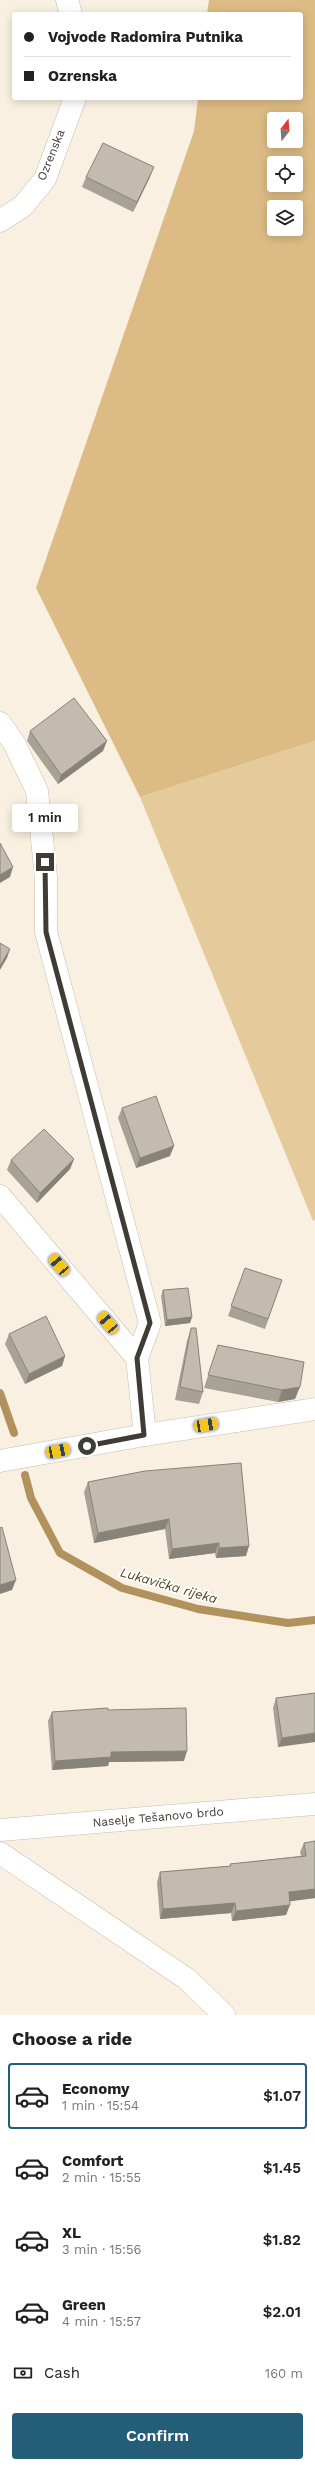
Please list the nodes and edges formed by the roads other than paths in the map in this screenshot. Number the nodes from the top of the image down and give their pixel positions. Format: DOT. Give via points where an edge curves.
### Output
graph roads {
  1 [pos="67,0"];
  2 [pos="70,12"];
  3 [pos="74,100"];
  4 [pos="0,221"];
  5 [pos="0,723"];
  6 [pos="0,1196"];
  7 [pos="137,1358"];
  8 [pos="315,1409"];
  9 [pos="144,1435"];
  10 [pos="0,1462"];
  11 [pos="315,1804"];
  12 [pos="0,1830"];
  13 [pos="0,1853"];
  14 [pos="224,2015"];
  1 -- 2 [label="street"];
  3 -- 4 [label="street, Ozrenska" via="45,179 23,206"];
  5 -- 7 [label="street" via="14,743 37,791 46,877 46,932 150,1323"];
  6 -- 7 [label="street"];
  7 -- 9 [label="street"];
  8 -- 9 [label="street"];
  9 -- 10 [label="street"];
  11 -- 12 [label="street, Naselje Tešanovo brdo"];
  13 -- 14 [label="street" via="187,1979"];
}
